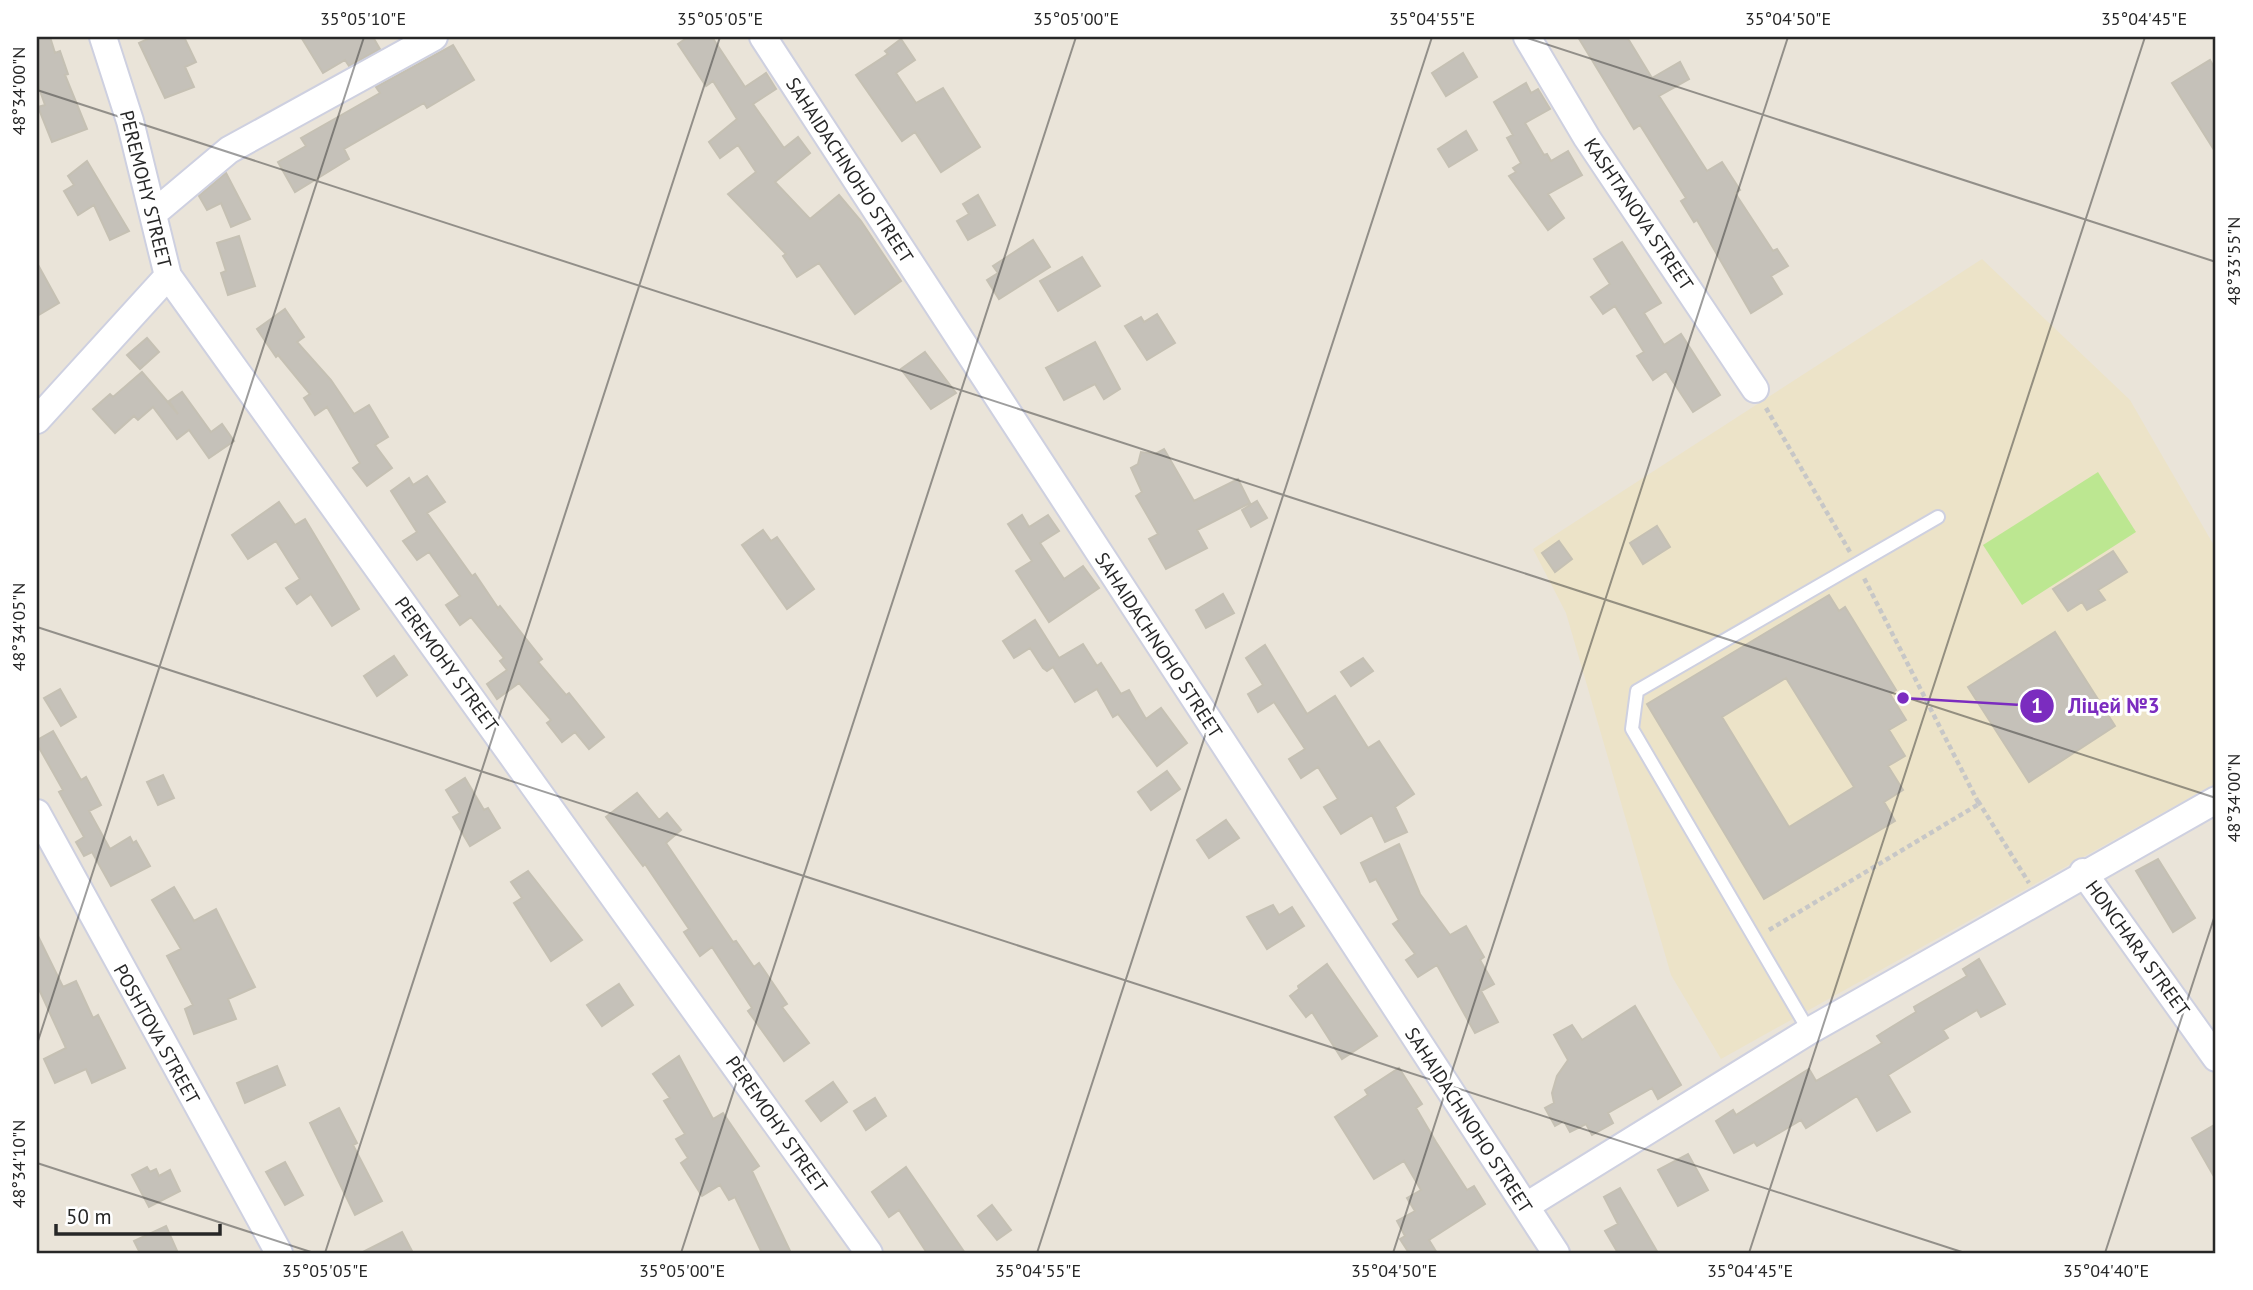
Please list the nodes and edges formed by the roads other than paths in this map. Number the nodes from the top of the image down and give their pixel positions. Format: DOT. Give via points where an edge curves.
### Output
graph roads {
  1 [pos="103,37"];
  2 [pos="435,37"];
  3 [pos="763,37"];
  4 [pos="1527,37"];
  5 [pos="155,213"];
  6 [pos="168,276"];
  7 [pos="1755,389"];
  8 [pos="37,419"];
  9 [pos="1938,517"];
  10 [pos="2216,800"];
  11 [pos="37,813"];
  12 [pos="2083,872"];
  13 [pos="1809,1031"];
  14 [pos="2216,1058"];
  15 [pos="1525,1206"];
  16 [pos="279,1253"];
  17 [pos="869,1253"];
  18 [pos="1556,1253"];
  1 -- 5 [label="street, PEREMOHY STREET"];
  2 -- 5 [label="street" via="229,150"];
  3 -- 15 [label="street, SAHAIDACHNOHO STREET"];
  4 -- 7 [label="street, KASHTANOVA STREET" via="1587,138"];
  5 -- 6 [label="street, PEREMOHY STREET"];
  6 -- 8 [label="street"];
  6 -- 17 [label="street, PEREMOHY STREET"];
  9 -- 13 [label="lane" via="1637,691 1632,729"];
  10 -- 12 [label="street"];
  11 -- 16 [label="street, POSHTOVA STREET"];
  12 -- 13 [label="street"];
  12 -- 14 [label="street, HONCHARA STREET"];
  13 -- 15 [label="street"];
  15 -- 18 [label="street, SAHAIDACHNOHO STREET"];
}
